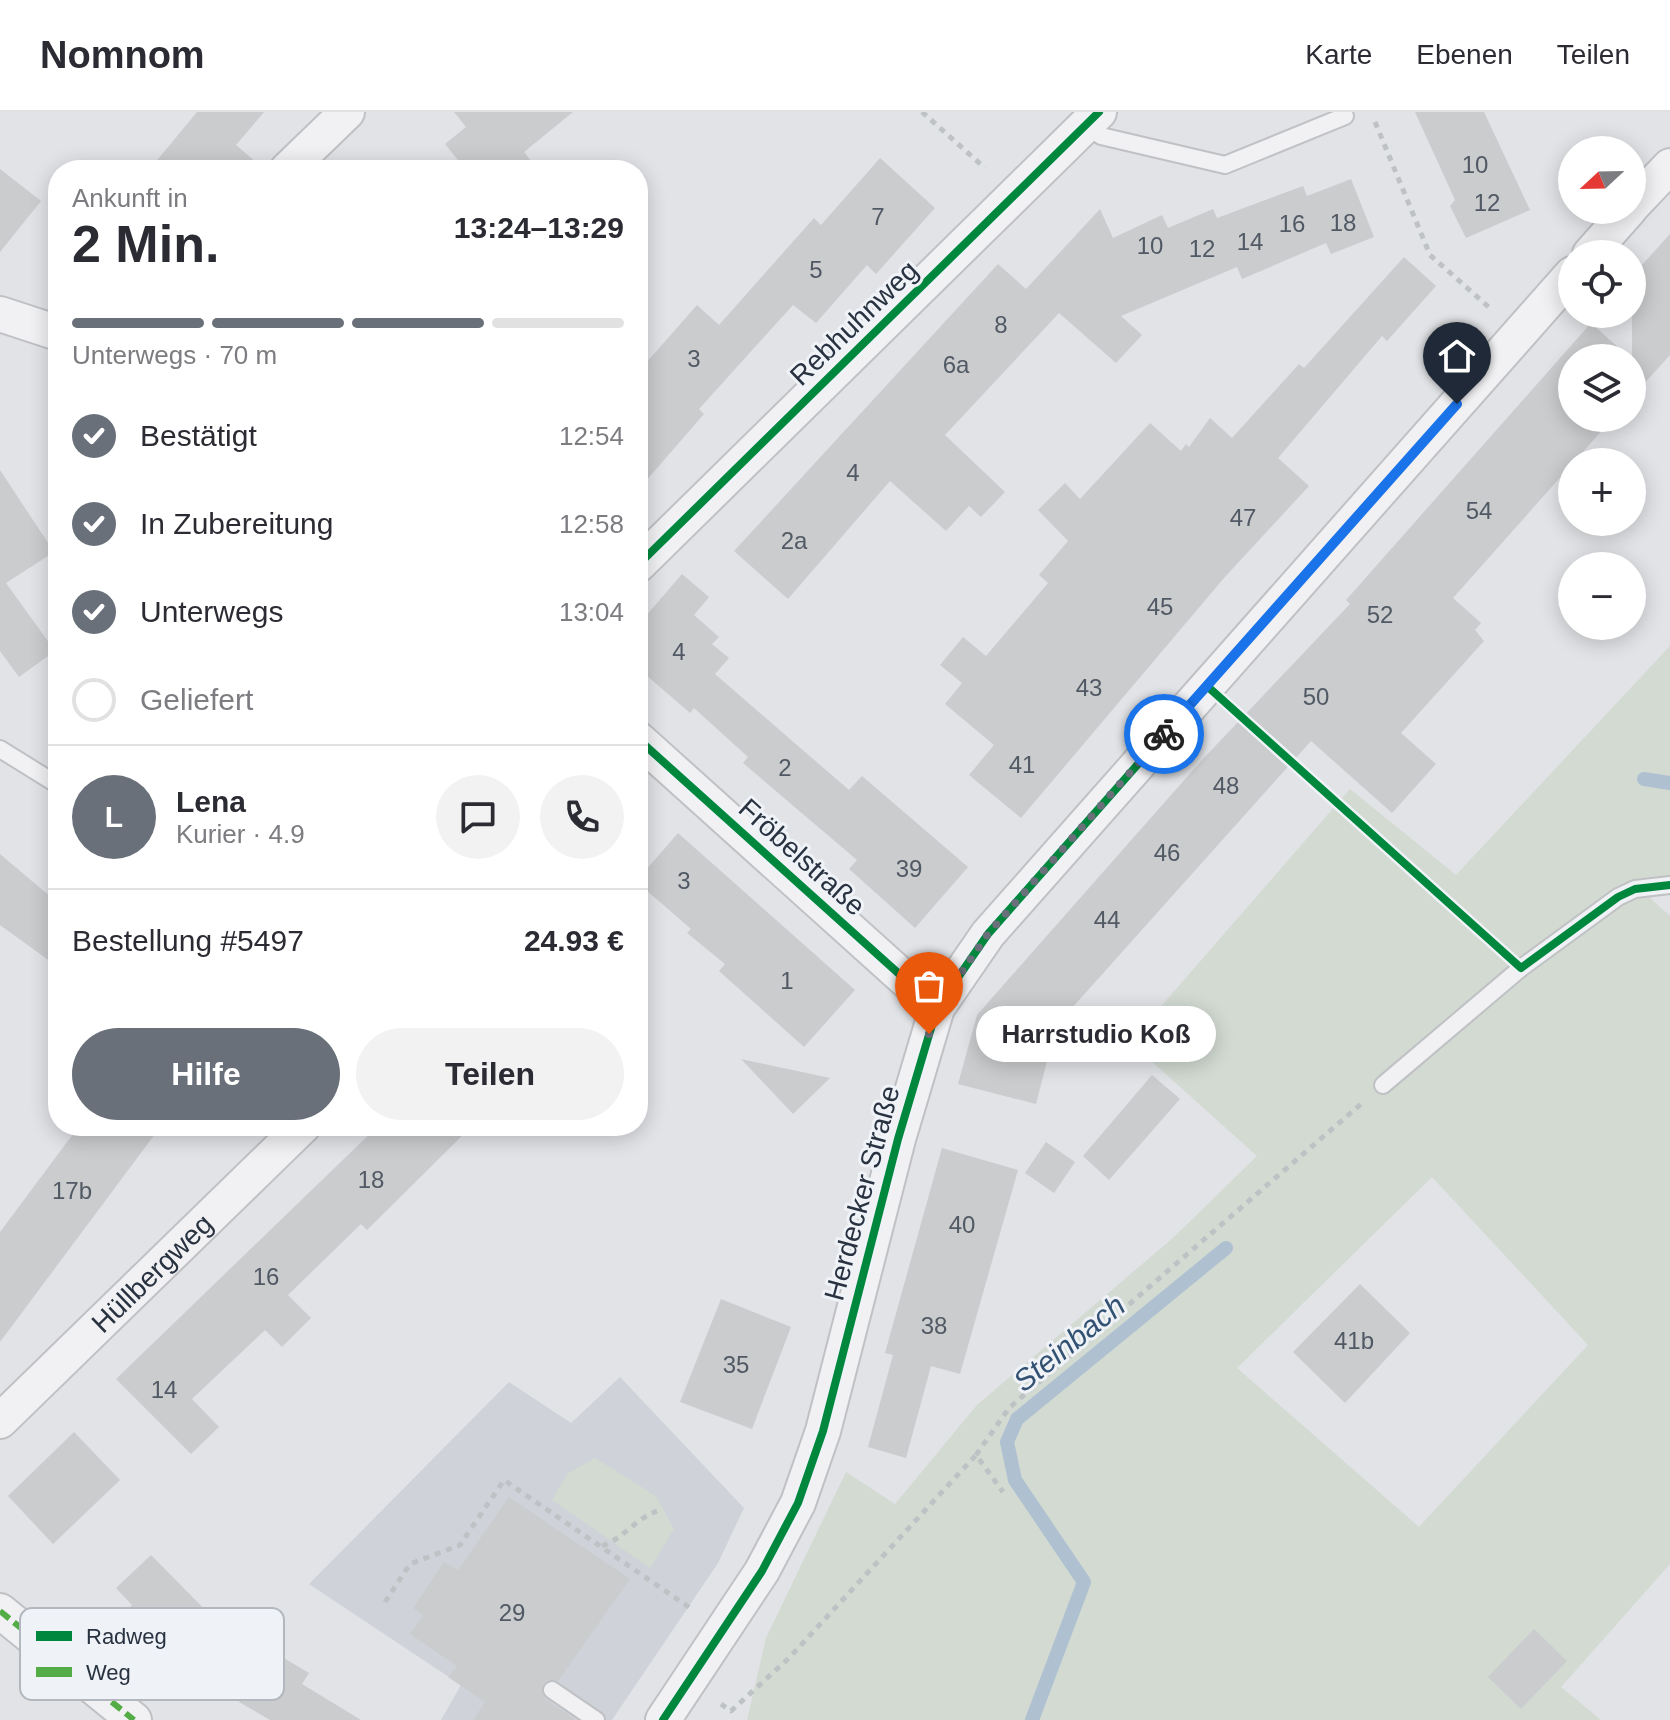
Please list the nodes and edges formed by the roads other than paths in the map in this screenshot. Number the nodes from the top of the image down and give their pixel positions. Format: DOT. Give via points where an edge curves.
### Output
graph roads {
  1 [pos="347,112"];
  2 [pos="1345,116"];
  3 [pos="1093,118"];
  4 [pos="297,160"];
  5 [pos="1670,166"];
  6 [pos="1646,191"];
  7 [pos="1616,224"];
  8 [pos="1602,240"];
  9 [pos="1558,290"];
  10 [pos="0,314"];
  11 [pos="48,330"];
  12 [pos="648,555"];
  13 [pos="648,748"];
  14 [pos="0,749"];
  15 [pos="48,779"];
  16 [pos="1670,885"];
  17 [pos="937,1008"];
  18 [pos="1383,1085"];
  19 [pos="293,1136"];
  20 [pos="0,1421"];
  21 [pos="0,1611"];
  22 [pos="20,1627"];
  23 [pos="552,1690"];
  24 [pos="109,1700"];
  25 [pos="134,1720"];
  26 [pos="596,1720"];
  27 [pos="663,1720"];
  1 -- 4 [label="street"];
  2 -- 3 [label="lane" via="1225,165 1101,136"];
  3 -- 12 [label="street, Rebhuhnweg"];
  5 -- 6 [label="street"];
  7 -- 8 [label="street"];
  9 -- 17 [label="street, Herdecker Straße" via="988,934"];
  10 -- 11 [label="street"];
  13 -- 17 [label="street, Fröbelstraße"];
  14 -- 15 [label="lane"];
  16 -- 18 [label="lane" via="1618,897 1521,968"];
  17 -- 27 [label="street, Herdecker Straße" via="823,1431 798,1503 762,1571"];
  19 -- 20 [label="street, Hüllbergweg"];
  21 -- 22 [label="street"];
  23 -- 26 [label="lane"];
  24 -- 25 [label="street"];
}
